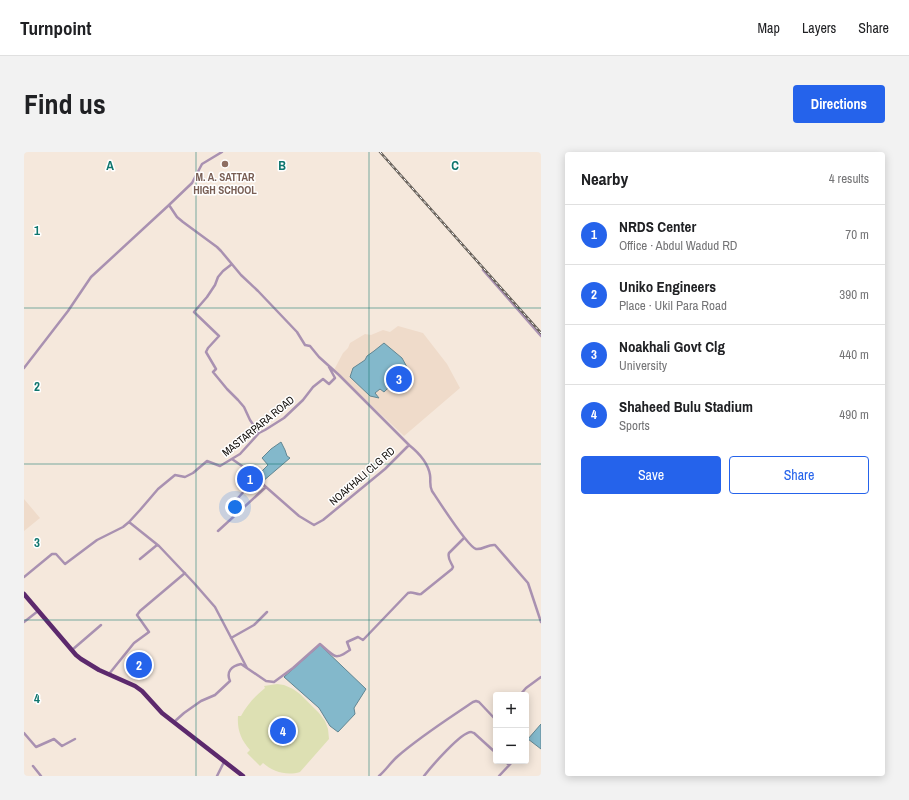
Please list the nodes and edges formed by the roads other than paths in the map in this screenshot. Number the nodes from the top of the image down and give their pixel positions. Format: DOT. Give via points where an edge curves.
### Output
graph roads {
  1 [pos="222,152"];
  2 [pos="169,205"];
  3 [pos="232,264"];
  4 [pos="483,270"];
  5 [pos="541,336"];
  6 [pos="328,365"];
  7 [pos="24,368"];
  8 [pos="259,433"];
  9 [pos="409,445"];
  10 [pos="232,459"];
  11 [pos="256,478"];
  12 [pos="266,487"];
  13 [pos="238,498"];
  14 [pos="129,522"];
  15 [pos="218,531"];
  16 [pos="464,538"];
  17 [pos="157,545"];
  18 [pos="140,559"];
  19 [pos="185,573"];
  20 [pos="24,577"];
  21 [pos="24,594"];
  22 [pos="38,611"];
  23 [pos="267,612"];
  24 [pos="541,621"];
  25 [pos="24,622"];
  26 [pos="101,625"];
  27 [pos="231,638"];
  28 [pos="72,650"];
  29 [pos="247,668"];
  30 [pos="109,675"];
  31 [pos="541,677"];
  32 [pos="523,692"];
  33 [pos="493,717"];
  34 [pos="174,722"];
  35 [pos="24,733"];
  36 [pos="75,739"];
  37 [pos="493,750"];
  38 [pos="224,762"];
  39 [pos="509,765"];
  40 [pos="33,766"];
  41 [pos="41,776"];
  42 [pos="217,776"];
  43 [pos="243,776"];
  44 [pos="379,776"];
  45 [pos="424,776"];
  46 [pos="499,776"];
  1 -- 2 [label="street" via="202,164 192,182"];
  2 -- 3 [label="street" via="177,217 217,247"];
  2 -- 7 [label="street" via="91,277"];
  3 -- 6 [label="street" via="297,332 305,345 310,346"];
  3 -- 8 [label="street" via="218,276 207,297 194,312 219,336 206,352 216,369 213,372 244,407"];
  4 -- 5 [label="street"];
  6 -- 8 [label="street, MASTARPARA ROAD" via="335,378 329,384 323,378 284,418"];
  6 -- 9 [label="street"];
  8 -- 10 [label="street, MASTARPARA ROAD"];
  9 -- 12 [label="street, NOAKHALI CLG RD" via="385,469 317,524 299,516"];
  9 -- 16 [label="street, NOAKHALI CLG RD" via="427,464 430,487"];
  10 -- 11 [label="street, NOAKHALI CLG RD"];
  10 -- 14 [label="street, MASTARPARA ROAD" via="220,466 206,461 186,477 175,474"];
  11 -- 12 [label="street, NOAKHALI CLG RD"];
  11 -- 13 [label="street"];
  12 -- 15 [label="street"];
  14 -- 17 [label="street"];
  14 -- 20 [label="street, MASTARPARA ROAD" via="97,540 64,564 56,554 52,554"];
  16 -- 24 [label="street, NOAKHALI CLG RD" via="477,549 495,545 528,583"];
  16 -- 29 [label="street" via="448,555 452,569 421,594 408,593 363,640 358,637 347,642 350,650 337,657 320,644 274,682 266,682"];
  17 -- 18 [label="street"];
  17 -- 19 [label="street"];
  19 -- 27 [label="street" via="215,607"];
  19 -- 30 [label="street" via="137,615 149,632 134,643"];
  21 -- 22 [label="highway"];
  22 -- 25 [label="street"];
  22 -- 28 [label="highway"];
  23 -- 27 [label="street" via="254,625"];
  26 -- 28 [label="street"];
  27 -- 29 [label="street"];
  28 -- 30 [label="highway" via="86,662"];
  29 -- 34 [label="street" via="241,664 236,665 229,672 230,681"];
  30 -- 34 [label="highway" via="142,691"];
  31 -- 32 [label="street"];
  33 -- 44 [label="street" via="478,702 473,702 420,738 392,761"];
  34 -- 38 [label="highway"];
  35 -- 36 [label="street" via="36,747 54,739 62,746"];
  37 -- 45 [label="street" via="474,733 469,733 457,741"];
  38 -- 42 [label="street"];
  38 -- 43 [label="highway"];
  39 -- 46 [label="street"];
  40 -- 41 [label="street"];
}
